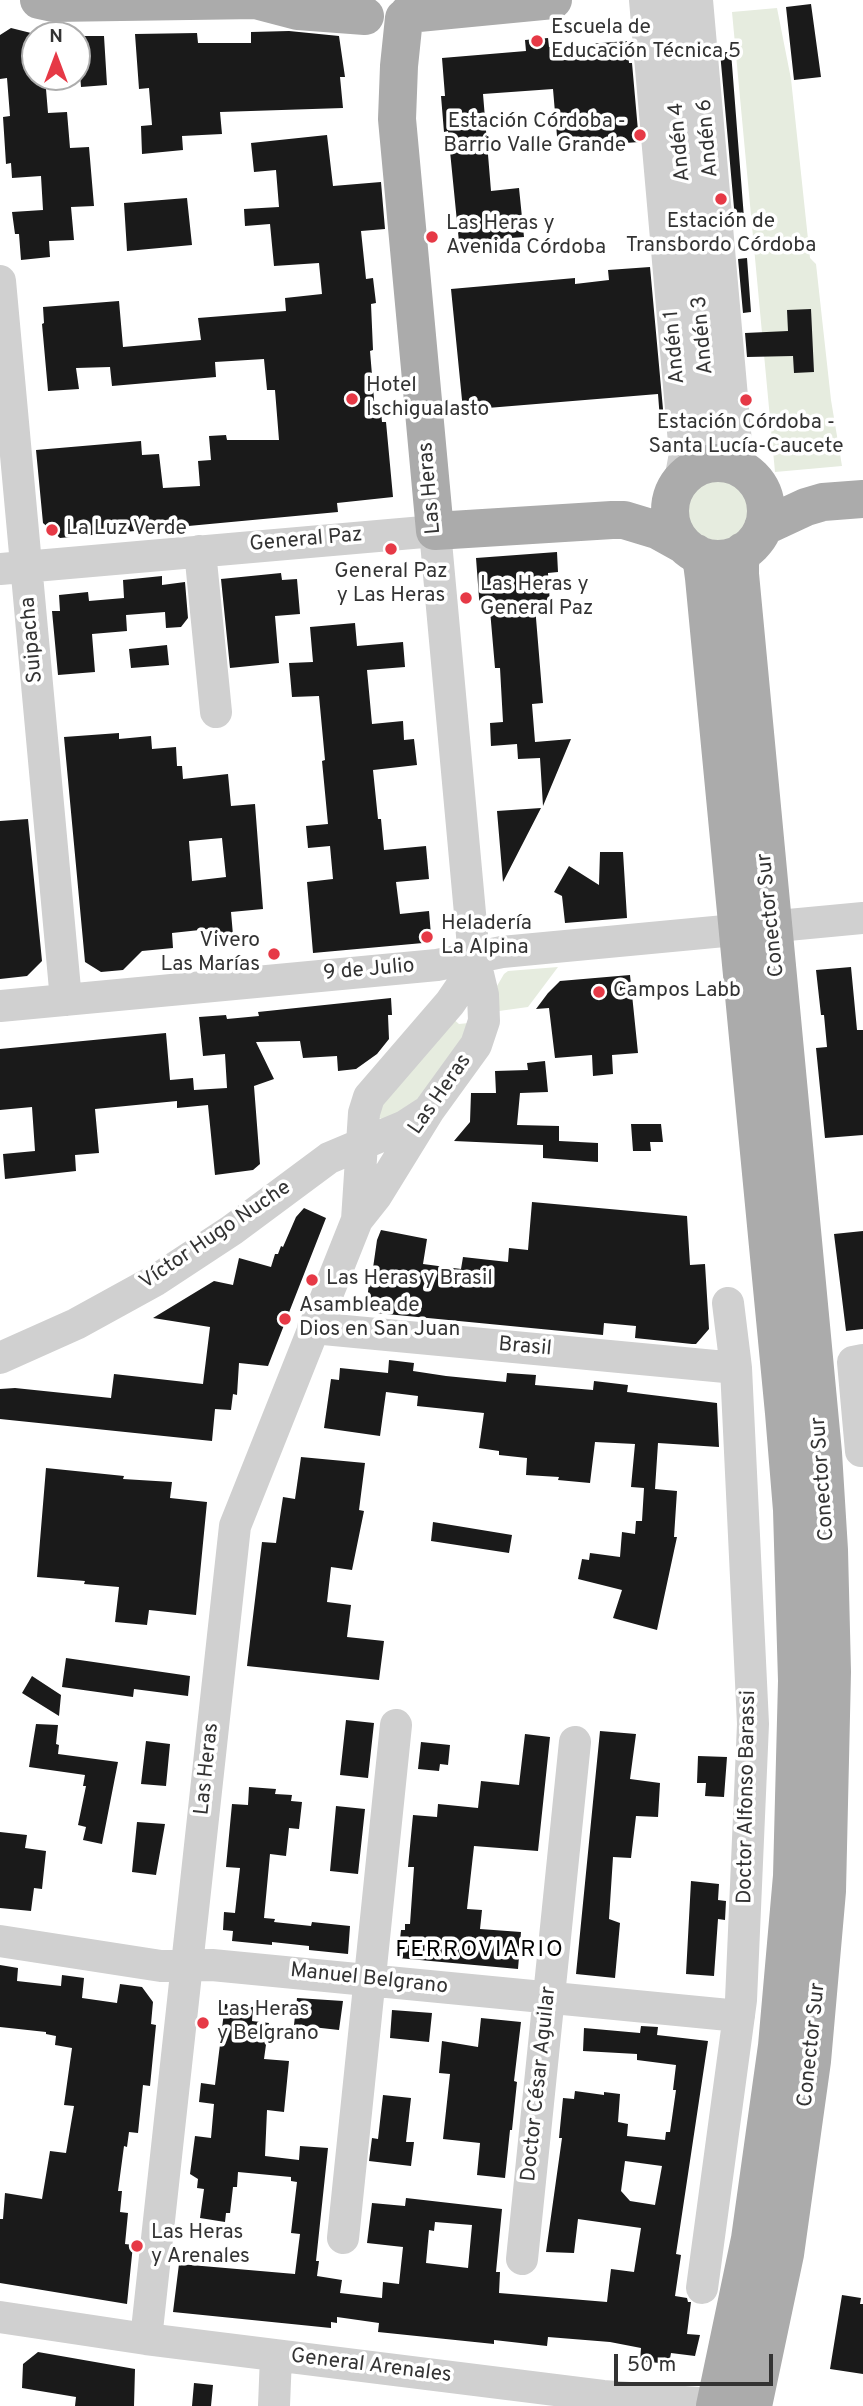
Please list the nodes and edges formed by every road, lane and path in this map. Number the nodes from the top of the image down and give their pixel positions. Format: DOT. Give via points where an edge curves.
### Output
graph roads {
  1 [pos="39,0"];
  2 [pos="257,0"];
  3 [pos="553,0"];
  4 [pos="645,0"];
  5 [pos="669,0"];
  6 [pos="697,0"];
  7 [pos="99,1"];
  8 [pos="361,8"];
  9 [pos="409,11"];
  10 [pos="721,276"];
  11 [pos="0,281"];
  12 [pos="749,474"];
  13 [pos="686,479"];
  14 [pos="863,499"];
  15 [pos="823,502"];
  16 [pos="612,520"];
  17 [pos="435,531"];
  18 [pos="753,539"];
  19 [pos="690,549"];
  20 [pos="200,551"];
  21 [pos="13,568"];
  22 [pos="216,712"];
  23 [pos="863,918"];
  24 [pos="756,928"];
  25 [pos="474,957"];
  26 [pos="66,1000"];
  27 [pos="0,1006"];
  28 [pos="429,1110"];
  29 [pos="362,1143"];
  30 [pos="356,1220"];
  31 [pos="728,1303"];
  32 [pos="313,1328"];
  33 [pos="0,1357"];
  34 [pos="858,1361"];
  35 [pos="736,1368"];
  36 [pos="861,1451"];
  37 [pos="396,1725"];
  38 [pos="576,1742"];
  39 [pos="0,1941"];
  40 [pos="187,1965"];
  41 [pos="370,1980"];
  42 [pos="549,1997"];
  43 [pos="739,2016"];
  44 [pos="343,2238"];
  45 [pos="522,2259"];
  46 [pos="702,2288"];
  47 [pos="0,2317"];
  48 [pos="146,2339"];
  49 [pos="276,2356"];
  50 [pos="675,2404"];
  51 [pos="274,2406"];
  52 [pos="725,2406"];
  53 [pos="753,2406"];
  1 -- 7 [label="main road" via="52,4"];
  2 -- 7 [label="main road"];
  2 -- 8 [label="main road" via="298,10"];
  3 -- 9 [label="main road"];
  4 -- 13 [label="street, Andén 1"];
  5 -- 10 [label="street, Andén 4" via="686,206"];
  6 -- 10 [label="street, Andén 6"];
  8 -- 9 [label="main road" via="378,24 387,25"];
  9 -- 17 [label="main road, Las Heras" via="399,66 397,119"];
  10 -- 12 [label="street, Andén 6" via="737,454"];
  11 -- 21 [label="street, Suipacha"];
  12 -- 13 [label="main road" via="723,463"];
  12 -- 15 [label="main road" via="787,494"];
  12 -- 18 [label="main road, Conector Sur" via="764,496 766,518"];
  13 -- 16 [label="main road, General Paz" via="646,507"];
  13 -- 19 [label="main road, Conector Sur" via="670,509 674,530"];
  14 -- 15 [label="main road"];
  15 -- 18 [label="main road" via="790,513"];
  16 -- 17 [label="main road, General Paz"];
  16 -- 19 [label="main road, General Paz" via="673,537"];
  17 -- 20 [label="street, General Paz"];
  17 -- 25 [label="street, Las Heras"];
  18 -- 19 [label="main road" via="730,557 719,559"];
  18 -- 24 [label="main road, Conector Sur" via="740,563 740,574"];
  19 -- 24 [label="main road, Conector Sur" via="703,569"];
  20 -- 21 [label="street, General Paz"];
  20 -- 22 [label="street"];
  21 -- 26 [label="street, Suipacha"];
  23 -- 24 [label="street, 9 de Julio"];
  24 -- 25 [label="street, 9 de Julio"];
  24 -- 52 [label="main road, Conector Sur" via="791,1498 797,1754 787,1949 772,2094"];
  24 -- 53 [label="main road, Conector Sur" via="823,1453 832,1721 825,1916 810,2086 780,2278"];
  25 -- 26 [label="street, 9 de Julio" via="437,965"];
  25 -- 28 [label="street, Las Heras" via="483,995 482,1030 471,1054"];
  25 -- 29 [label="street, Las Heras" via="450,1003 369,1097"];
  26 -- 27 [label="street, 9 de Julio"];
  28 -- 29 [label="street, Víctor Hugo Nuche" via="405,1126"];
  28 -- 30 [label="street, Las Heras"];
  29 -- 30 [label="street, Las Heras"];
  29 -- 33 [label="street, Víctor Hugo Nuche" via="329,1158 156,1280 76,1324"];
  30 -- 32 [label="street, Las Heras"];
  31 -- 35 [label="street, Doctor Alfonso Barassi"];
  32 -- 35 [label="street, Brasil"];
  32 -- 40 [label="street, Las Heras" via="235,1526"];
  34 -- 36 [label="street"];
  35 -- 43 [label="street, Doctor Alfonso Barassi" via="753,1724"];
  37 -- 41 [label="street"];
  38 -- 42 [label="street, Doctor César Aguilar"];
  39 -- 40 [label="street, Manuel Belgrano" via="161,1966"];
  40 -- 41 [label="street, Manuel Belgrano"];
  40 -- 48 [label="street, Las Heras"];
  41 -- 42 [label="street, Manuel Belgrano"];
  41 -- 44 [label="street"];
  42 -- 43 [label="street, Manuel Belgrano"];
  42 -- 45 [label="street, Doctor César Aguilar"];
  43 -- 46 [label="street, Doctor Alfonso Barassi"];
  47 -- 48 [label="street, General Arenales"];
  48 -- 49 [label="street, General Arenales"];
  49 -- 50 [label="street, General Arenales"];
  49 -- 51 [label="street"];
  50 -- 52 [label="street, General Arenales"];
}
